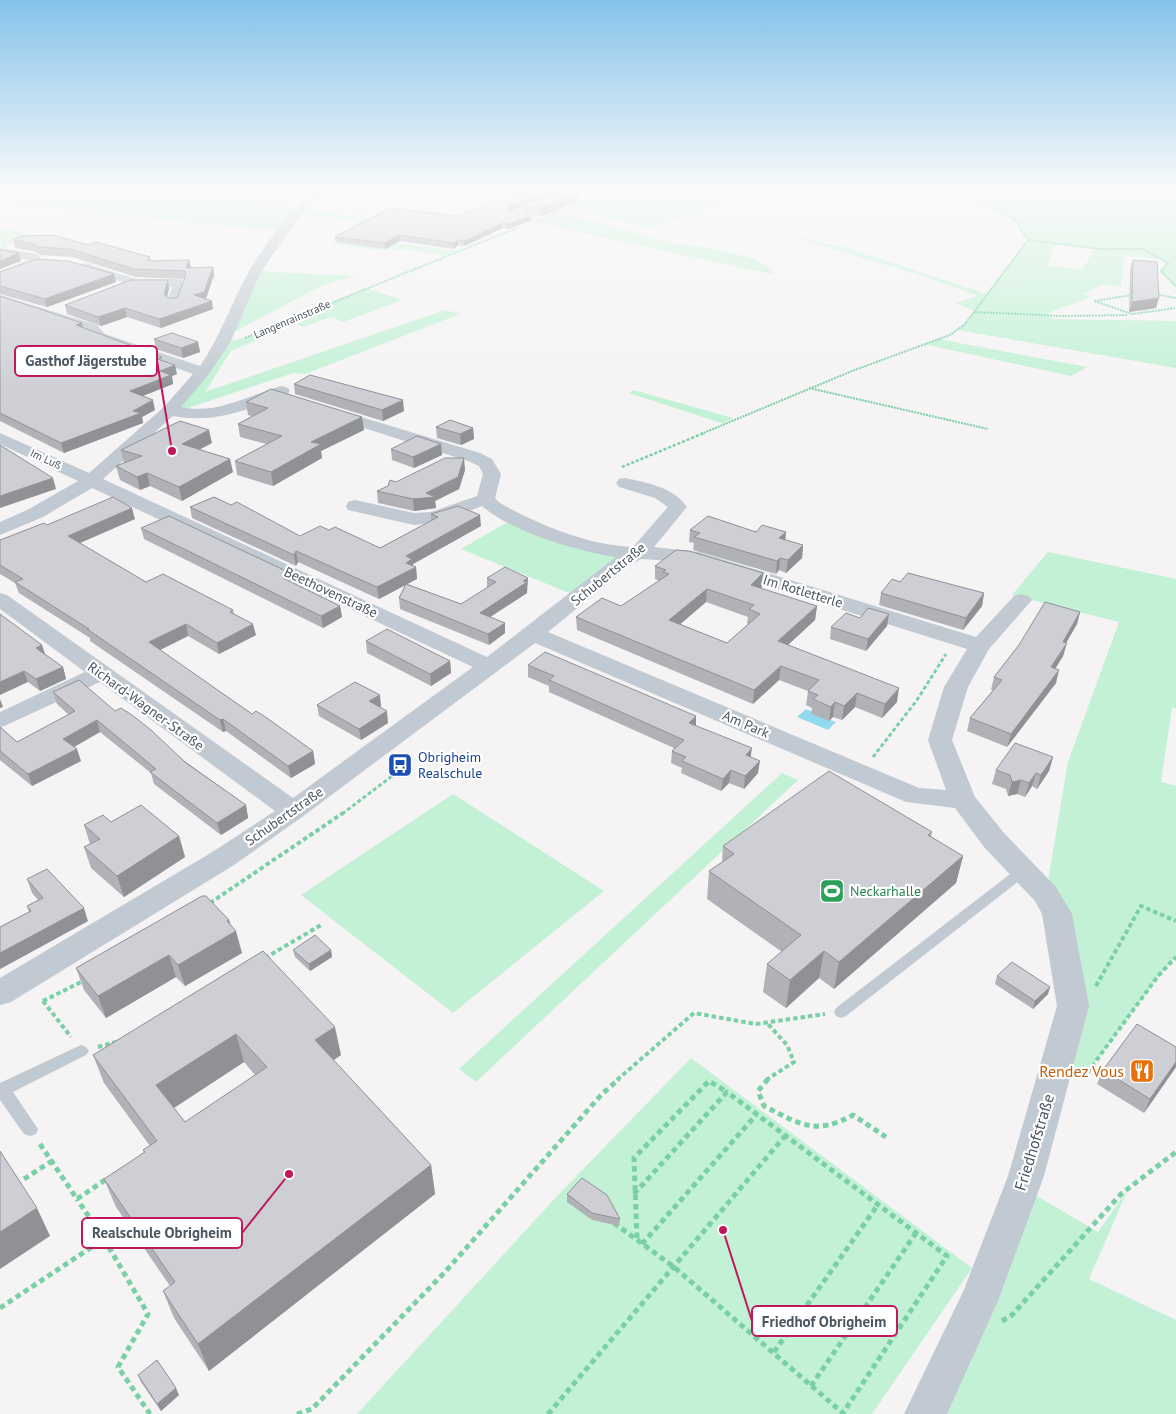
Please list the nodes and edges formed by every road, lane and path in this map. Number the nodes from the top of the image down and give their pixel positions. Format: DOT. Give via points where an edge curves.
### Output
graph roads {
  1 [pos="34,258"];
  2 [pos="264,258"];
  3 [pos="444,258"];
  4 [pos="1015,258"];
  5 [pos="1159,258"];
  6 [pos="37,261"];
  7 [pos="52,261"];
  8 [pos="71,263"];
  9 [pos="0,276"];
  10 [pos="132,283"];
  11 [pos="1176,287"];
  12 [pos="1139,294"];
  13 [pos="1153,294"];
  14 [pos="1176,298"];
  15 [pos="0,299"];
  16 [pos="91,299"];
  17 [pos="174,302"];
  18 [pos="65,308"];
  19 [pos="1176,308"];
  20 [pos="974,312"];
  21 [pos="47,314"];
  22 [pos="1132,314"];
  23 [pos="223,343"];
  24 [pos="203,372"];
  25 [pos="808,388"];
  26 [pos="170,410"];
  27 [pos="988,429"];
  28 [pos="0,438"];
  29 [pos="92,480"];
  30 [pos="625,482"];
  31 [pos="486,499"];
  32 [pos="355,506"];
  33 [pos="0,529"];
  34 [pos="639,552"];
  35 [pos="0,599"];
  36 [pos="1021,600"];
  37 [pos="533,634"];
  38 [pos="956,639"];
  39 [pos="980,646"];
  40 [pos="489,666"];
  41 [pos="101,673"];
  42 [pos="0,721"];
  43 [pos="375,751"];
  44 [pos="861,773"];
  45 [pos="963,800"];
  46 [pos="293,811"];
  47 [pos="1023,871"];
  48 [pos="204,907"];
  49 [pos="1176,921"];
  50 [pos="321,925"];
  51 [pos="1176,957"];
  52 [pos="262,960"];
  53 [pos="27,978"];
  54 [pos="84,980"];
  55 [pos="0,993"];
  56 [pos="44,1001"];
  57 [pos="1073,1006"];
  58 [pos="841,1012"];
  59 [pos="766,1022"];
  60 [pos="127,1039"];
  61 [pos="81,1051"];
  62 [pos="1058,1062"];
  63 [pos="1,1091"];
  64 [pos="727,1092"];
  65 [pos="756,1115"];
  66 [pos="30,1129"];
  67 [pos="785,1136"];
  68 [pos="886,1137"];
  69 [pos="1176,1152"];
  70 [pos="52,1162"];
  71 [pos="116,1173"];
  72 [pos="24,1179"];
  73 [pos="634,1194"];
  74 [pos="77,1199"];
  75 [pos="877,1206"];
  76 [pos="612,1222"];
  77 [pos="916,1233"];
  78 [pos="104,1239"];
  79 [pos="637,1239"];
  80 [pos="642,1244"];
  81 [pos="674,1267"];
  82 [pos="0,1308"];
  83 [pos="959,1343"];
  84 [pos="774,1352"];
  85 [pos="811,1386"];
  86 [pos="844,1413"];
  87 [pos="150,1414"];
  88 [pos="297,1414"];
  89 [pos="548,1414"];
  90 [pos="926,1414"];
  1 -- 6 [label="street"];
  2 -- 23 [label="street, Langenrainstraße"];
  3 -- 23 [label="path, Langenrainstraße" via="248,337"];
  4 -- 20 [label="path"];
  5 -- 11 [label="path" via="1168,263 1161,271"];
  6 -- 7 [label="street"];
  6 -- 9 [label="street"];
  8 -- 10 [label="street"];
  10 -- 16 [label="street"];
  10 -- 17 [label="street" via="180,283"];
  12 -- 22 [label="path" via="1094,300"];
  13 -- 14 [label="path"];
  15 -- 21 [label="street"];
  18 -- 21 [label="street"];
  19 -- 22 [label="path"];
  20 -- 22 [label="path" via="1062,316"];
  20 -- 25 [label="path" via="950,335"];
  21 -- 24 [label="street" via="92,328 103,338"];
  23 -- 24 [label="street, Langenrainstraße"];
  24 -- 26 [label="street, Langenrainstraße"];
  25 -- 27 [label="path"];
  25 -- 30 [label="path" via="622,466 618,475"];
  26 -- 29 [label="street, Langenrainstraße"];
  26 -- 31 [label="street" via="215,415 290,398 474,456 486,463 492,474"];
  28 -- 29 [label="street, Im Luß"];
  29 -- 33 [label="street, Langenrainstraße" via="36,513"];
  29 -- 40 [label="street, Beethovenstraße"];
  30 -- 34 [label="street, Schubertstraße" via="667,497 678,507"];
  31 -- 32 [label="street" via="434,518 414,519"];
  31 -- 34 [label="street, Im Rotletterle" via="495,508 515,518 588,544 608,550"];
  34 -- 37 [label="street, Schubertstraße" via="623,561"];
  34 -- 38 [label="street, Im Rotletterle" via="670,552 699,558"];
  35 -- 41 [label="street, Richard-Wagner-Straße"];
  36 -- 39 [label="street, Friedhofstraße"];
  37 -- 40 [label="street, Schubertstraße"];
  37 -- 44 [label="street, Am Park"];
  38 -- 39 [label="street, Im Rotletterle"];
  38 -- 44 [label="path" via="917,700"];
  39 -- 45 [label="street, Friedhofstraße" via="956,688 940,740"];
  40 -- 43 [label="street, Schubertstraße"];
  41 -- 42 [label="street"];
  41 -- 46 [label="street, Richard-Wagner-Straße"];
  43 -- 46 [label="street, Schubertstraße"];
  43 -- 48 [label="path" via="404,767 324,827"];
  44 -- 45 [label="street, Am Park" via="915,796"];
  45 -- 47 [label="street, Friedhofstraße"];
  46 -- 53 [label="street, Schubertstraße" via="224,858"];
  47 -- 57 [label="street, Friedhofstraße" via="1046,894 1057,914"];
  47 -- 58 [label="lane"];
  49 -- 57 [label="path" via="1141,906 1098,984"];
  50 -- 52 [label="path"];
  51 -- 62 [label="path" via="1158,976 1085,1076"];
  53 -- 55 [label="street, Schubertstraße"];
  53 -- 56 [label="path"];
  54 -- 56 [label="path"];
  56 -- 61 [label="path"];
  57 -- 62 [label="street, Friedhofstraße"];
  58 -- 59 [label="path"];
  59 -- 68 [label="path" via="786,1042 794,1062 765,1081 758,1091 764,1106 804,1124 822,1126 835,1125 853,1115"];
  59 -- 88 [label="path" via="756,1024 694,1013 602,1094 445,1272 312,1410"];
  60 -- 61 [label="path"];
  61 -- 63 [label="lane"];
  62 -- 83 [label="street, Friedhofstraße" via="1026,1176"];
  63 -- 66 [label="lane"];
  64 -- 65 [label="path"];
  64 -- 73 [label="path"];
  64 -- 73 [label="path" via="709,1081 634,1158"];
  65 -- 67 [label="path"];
  65 -- 80 [label="path"];
  66 -- 70 [label="path"];
  67 -- 75 [label="path"];
  67 -- 81 [label="path"];
  69 -- 83 [label="path" via="1121,1194 1012,1315"];
  70 -- 72 [label="path"];
  70 -- 74 [label="path"];
  71 -- 74 [label="path"];
  73 -- 79 [label="path"];
  74 -- 78 [label="path"];
  75 -- 77 [label="path"];
  75 -- 84 [label="path"];
  76 -- 79 [label="path"];
  77 -- 85 [label="path"];
  77 -- 86 [label="path" via="947,1256"];
  78 -- 82 [label="path"];
  78 -- 87 [label="path" via="148,1314 118,1367"];
  79 -- 80 [label="path"];
  80 -- 81 [label="path"];
  81 -- 84 [label="path"];
  81 -- 89 [label="path"];
  83 -- 90 [label="street, Friedhofstraße"];
  84 -- 85 [label="path"];
  85 -- 86 [label="path"];
}
